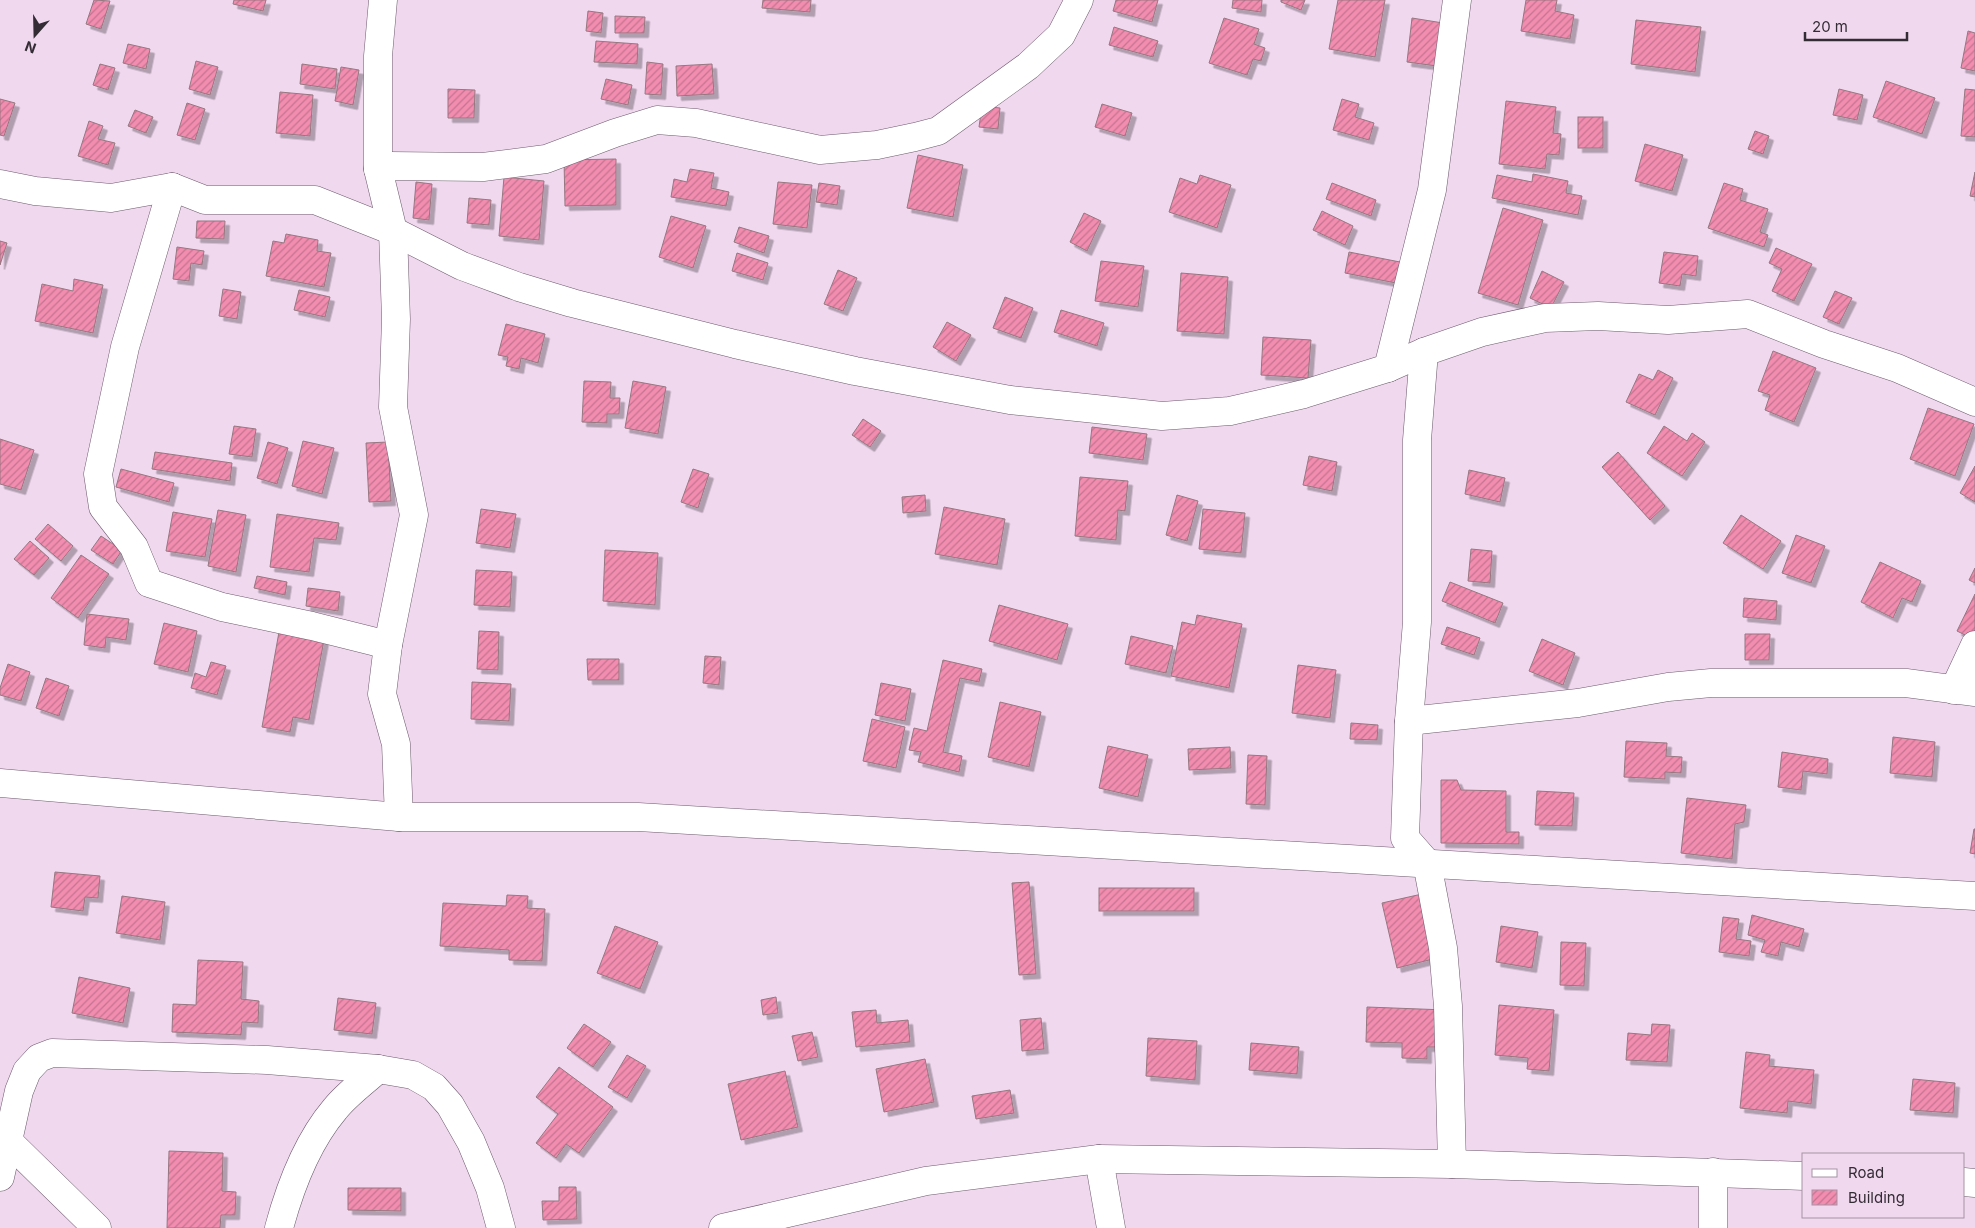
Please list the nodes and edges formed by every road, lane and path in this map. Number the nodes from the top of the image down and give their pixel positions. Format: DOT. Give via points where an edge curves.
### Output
graph roads {
  1 [pos="383,0"];
  2 [pos="1079,0"];
  3 [pos="1457,0"];
  4 [pos="378,170"];
  5 [pos="0,184"];
  6 [pos="172,187"];
  7 [pos="393,231"];
  8 [pos="1424,352"];
  9 [pos="1388,368"];
  10 [pos="1975,402"];
  11 [pos="388,645"];
  12 [pos="1975,645"];
  13 [pos="1965,691"];
  14 [pos="1409,721"];
  15 [pos="0,783"];
  16 [pos="399,817"];
  17 [pos="1428,863"];
  18 [pos="1975,896"];
  19 [pos="378,1068"];
  20 [pos="8,1141"];
  21 [pos="1099,1159"];
  22 [pos="1452,1164"];
  23 [pos="1713,1172"];
  24 [pos="1802,1176"];
  25 [pos="0,1177"];
  26 [pos="96,1228"];
  27 [pos="279,1228"];
  28 [pos="502,1228"];
  29 [pos="724,1228"];
  30 [pos="1110,1228"];
  31 [pos="1713,1228"];
  1 -- 4 [label="street" via="378,56"];
  2 -- 4 [label="street" via="1061,35 1028,66 938,131 915,137 877,145 820,150 696,123 657,120 546,159 483,167 390,166"];
  3 -- 9 [label="street" via="1432,190"];
  4 -- 7 [label="street"];
  5 -- 6 [label="street" via="35,191 112,198"];
  6 -- 7 [label="street" via="205,200 315,200"];
  6 -- 11 [label="street" via="124,347 98,474 103,507 134,547 149,583 222,607"];
  7 -- 9 [label="street" via="462,266 572,303 855,371 1010,400 1162,416 1230,411 1304,394"];
  7 -- 11 [label="street" via="396,319 393,406 414,516"];
  8 -- 9 [label="street"];
  8 -- 10 [label="street" via="1482,332 1545,318 1598,316 1668,320 1748,314 1898,368"];
  8 -- 14 [label="street" via="1417,440 1418,622"];
  11 -- 16 [label="street" via="382,694 396,744"];
  12 -- 13 [label="street"];
  13 -- 14 [label="street" via="1906,683 1711,683 1578,703"];
  14 -- 17 [label="street" via="1404,838"];
  15 -- 16 [label="street"];
  16 -- 17 [label="street" via="638,817"];
  17 -- 18 [label="street"];
  17 -- 22 [label="street" via="1446,978"];
  19 -- 20 [label="street" via="267,1060 52,1053 40,1058 27,1071"];
  19 -- 27 [label="street" via="336,1108 318,1134 303,1160"];
  19 -- 28 [label="street" via="413,1075 434,1087 450,1105 471,1142"];
  20 -- 25 [label="street"];
  20 -- 26 [label="street"];
  21 -- 22 [label="street"];
  21 -- 29 [label="street" via="926,1181"];
  21 -- 30 [label="street"];
  22 -- 23 [label="street"];
  23 -- 24 [label="street"];
  23 -- 31 [label="street"];
}
